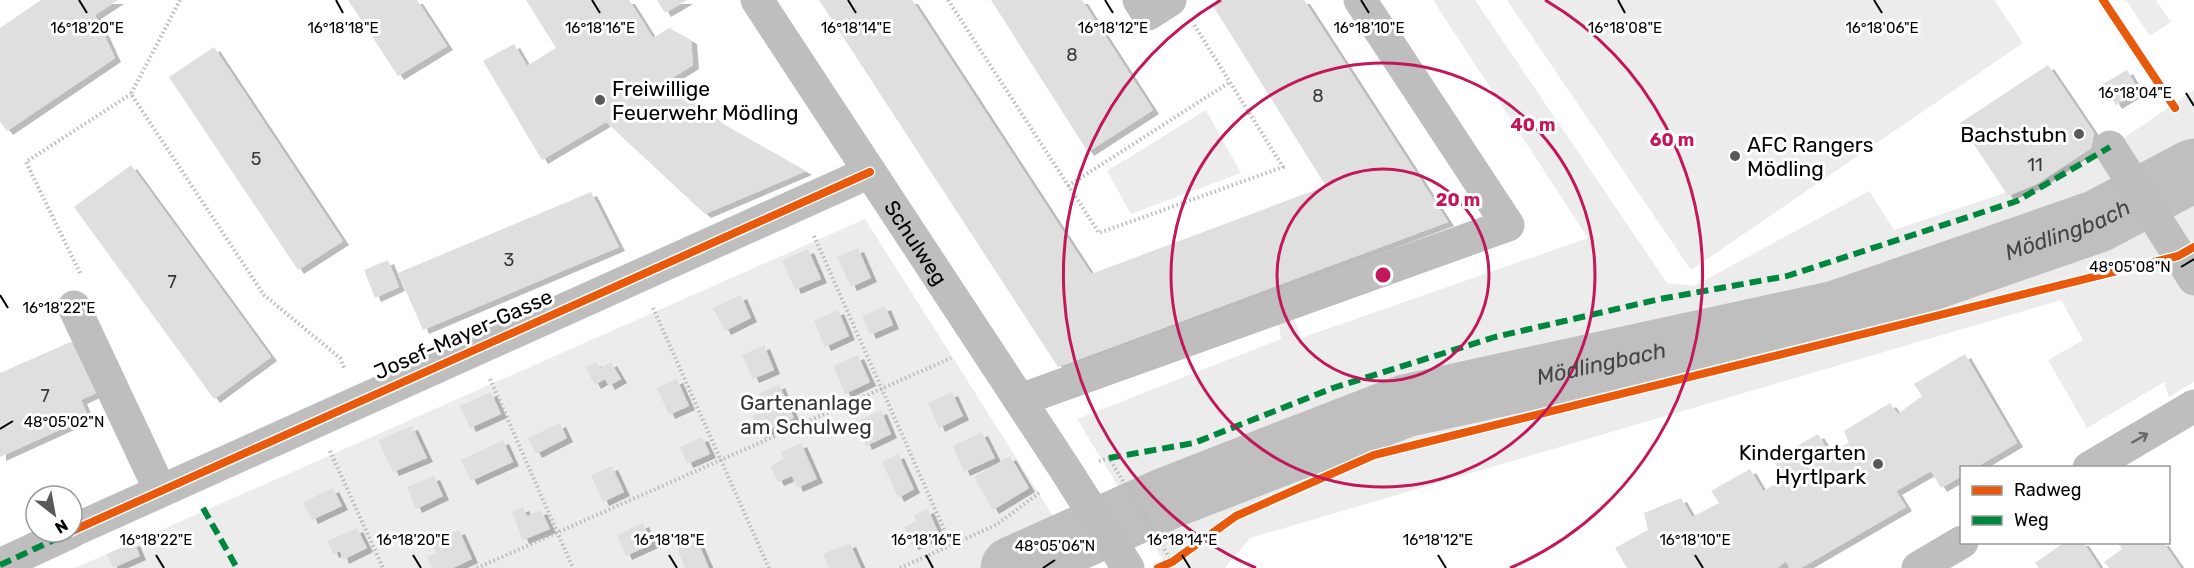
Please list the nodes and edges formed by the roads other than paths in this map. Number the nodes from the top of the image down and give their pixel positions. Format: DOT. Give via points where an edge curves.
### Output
graph roads {
  1 [pos="757,0"];
  2 [pos="1139,0"];
  3 [pos="1360,0"];
  4 [pos="1180,9"];
  5 [pos="2117,159"];
  6 [pos="870,172"];
  7 [pos="2194,279"];
  8 [pos="78,293"];
  9 [pos="1020,400"];
  10 [pos="2194,406"];
  11 [pos="2092,466"];
  12 [pos="160,490"];
  13 [pos="84,526"];
  14 [pos="1960,543"];
  15 [pos="45,544"];
  16 [pos="0,565"];
  17 [pos="1127,567"];
  18 [pos="1918,568"];
  1 -- 6 [label="street, Schulweg"];
  2 -- 4 [label="street" via="1148,14"];
  3 -- 9 [label="street" via="1508,225"];
  5 -- 7 [label="street"];
  6 -- 9 [label="street, Schulweg"];
  6 -- 12 [label="street, Josef-Mayer-Gasse"];
  8 -- 12 [label="street"];
  9 -- 17 [label="street, Schulweg"];
  11 -- 10 [label="street, one-way"];
  12 -- 13 [label="street, Josef-Mayer-Gasse"];
  14 -- 18 [label="street"];
  15 -- 16 [label="street, Josef-Mayer-Gasse"];
}
